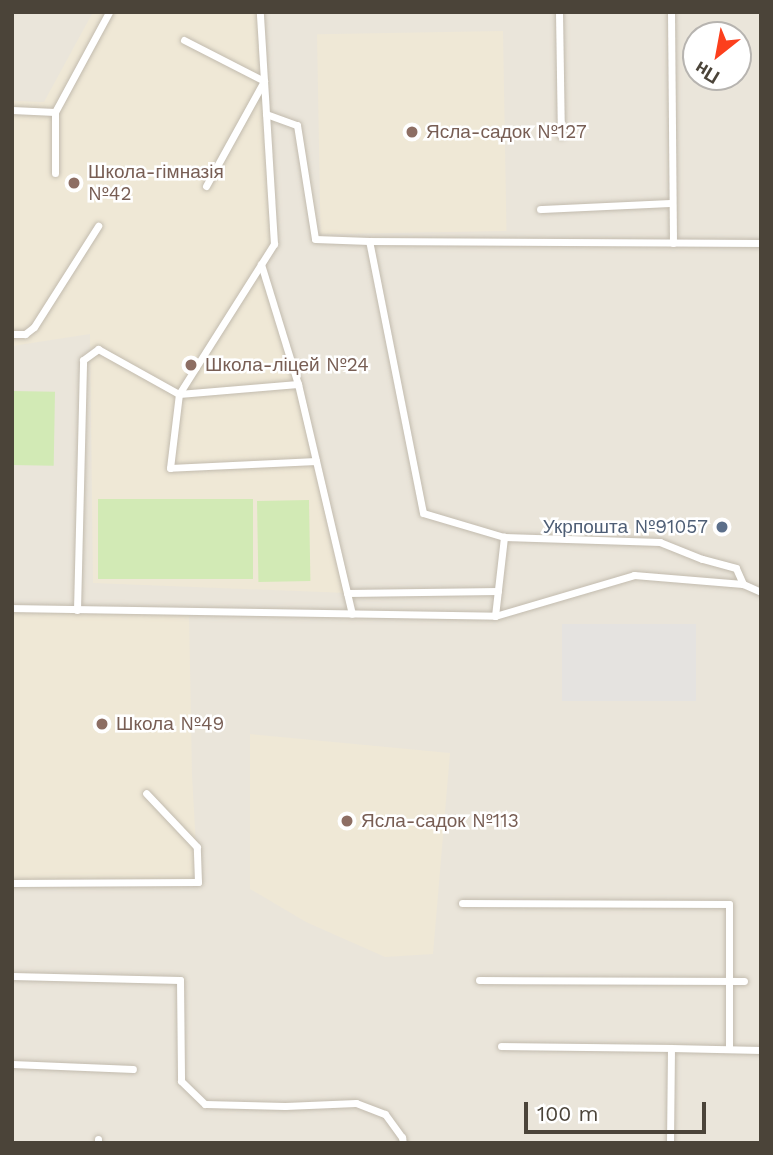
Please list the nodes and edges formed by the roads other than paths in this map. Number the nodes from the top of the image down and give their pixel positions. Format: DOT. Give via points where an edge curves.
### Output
graph roads {
  1 [pos="109,12"];
  2 [pos="260,12"];
  3 [pos="559,12"];
  4 [pos="671,12"];
  5 [pos="184,40"];
  6 [pos="264,81"];
  7 [pos="12,110"];
  8 [pos="55,112"];
  9 [pos="266,114"];
  10 [pos="561,135"];
  11 [pos="55,173"];
  12 [pos="206,186"];
  13 [pos="672,203"];
  14 [pos="540,209"];
  15 [pos="98,226"];
  16 [pos="369,241"];
  17 [pos="673,243"];
  18 [pos="761,243"];
  19 [pos="261,264"];
  20 [pos="12,334"];
  21 [pos="298,384"];
  22 [pos="179,394"];
  23 [pos="316,461"];
  24 [pos="504,537"];
  25 [pos="743,584"];
  26 [pos="498,591"];
  27 [pos="761,592"];
  28 [pos="347,593"];
  29 [pos="12,608"];
  30 [pos="77,610"];
  31 [pos="352,614"];
  32 [pos="495,616"];
  33 [pos="146,793"];
  34 [pos="12,883"];
  35 [pos="462,903"];
  36 [pos="12,976"];
  37 [pos="479,979"];
  38 [pos="728,981"];
  39 [pos="744,981"];
  40 [pos="501,1046"];
  41 [pos="671,1048"];
  42 [pos="729,1049"];
  43 [pos="761,1050"];
  44 [pos="12,1064"];
  45 [pos="133,1069"];
  46 [pos="403,1143"];
  47 [pos="670,1143"];
  1 -- 8 [label="lane"];
  2 -- 6 [label="lane"];
  3 -- 10 [label="lane"];
  4 -- 13 [label="lane"];
  5 -- 6 [label="lane"];
  6 -- 9 [label="lane"];
  6 -- 12 [label="lane"];
  7 -- 8 [label="lane"];
  8 -- 11 [label="lane"];
  9 -- 16 [label="lane" via="297,125 315,239"];
  9 -- 19 [label="lane" via="274,244"];
  13 -- 14 [label="lane"];
  13 -- 17 [label="lane"];
  15 -- 20 [label="lane" via="34,327 25,334"];
  16 -- 17 [label="lane"];
  16 -- 24 [label="lane" via="423,513"];
  17 -- 18 [label="lane"];
  19 -- 21 [label="lane"];
  19 -- 22 [label="lane"];
  21 -- 22 [label="lane"];
  21 -- 23 [label="lane"];
  22 -- 23 [label="lane" via="170,468"];
  22 -- 30 [label="lane" via="98,349 83,360"];
  23 -- 28 [label="lane"];
  24 -- 25 [label="lane" via="660,542 736,568"];
  24 -- 26 [label="lane"];
  25 -- 27 [label="lane"];
  25 -- 32 [label="lane" via="634,575"];
  26 -- 28 [label="lane"];
  26 -- 32 [label="lane"];
  28 -- 31 [label="lane"];
  29 -- 30 [label="lane"];
  30 -- 31 [label="lane"];
  31 -- 32 [label="lane"];
  33 -- 34 [label="lane" via="197,847 198,882"];
  35 -- 38 [label="lane" via="729,904"];
  36 -- 46 [label="lane" via="180,980 181,1081 205,1104 285,1107 356,1103 385,1114"];
  37 -- 38 [label="lane"];
  38 -- 39 [label="lane"];
  38 -- 42 [label="lane"];
  40 -- 41 [label="lane"];
  41 -- 42 [label="lane"];
  41 -- 47 [label="lane"];
  42 -- 43 [label="lane"];
  44 -- 45 [label="lane"];
}
